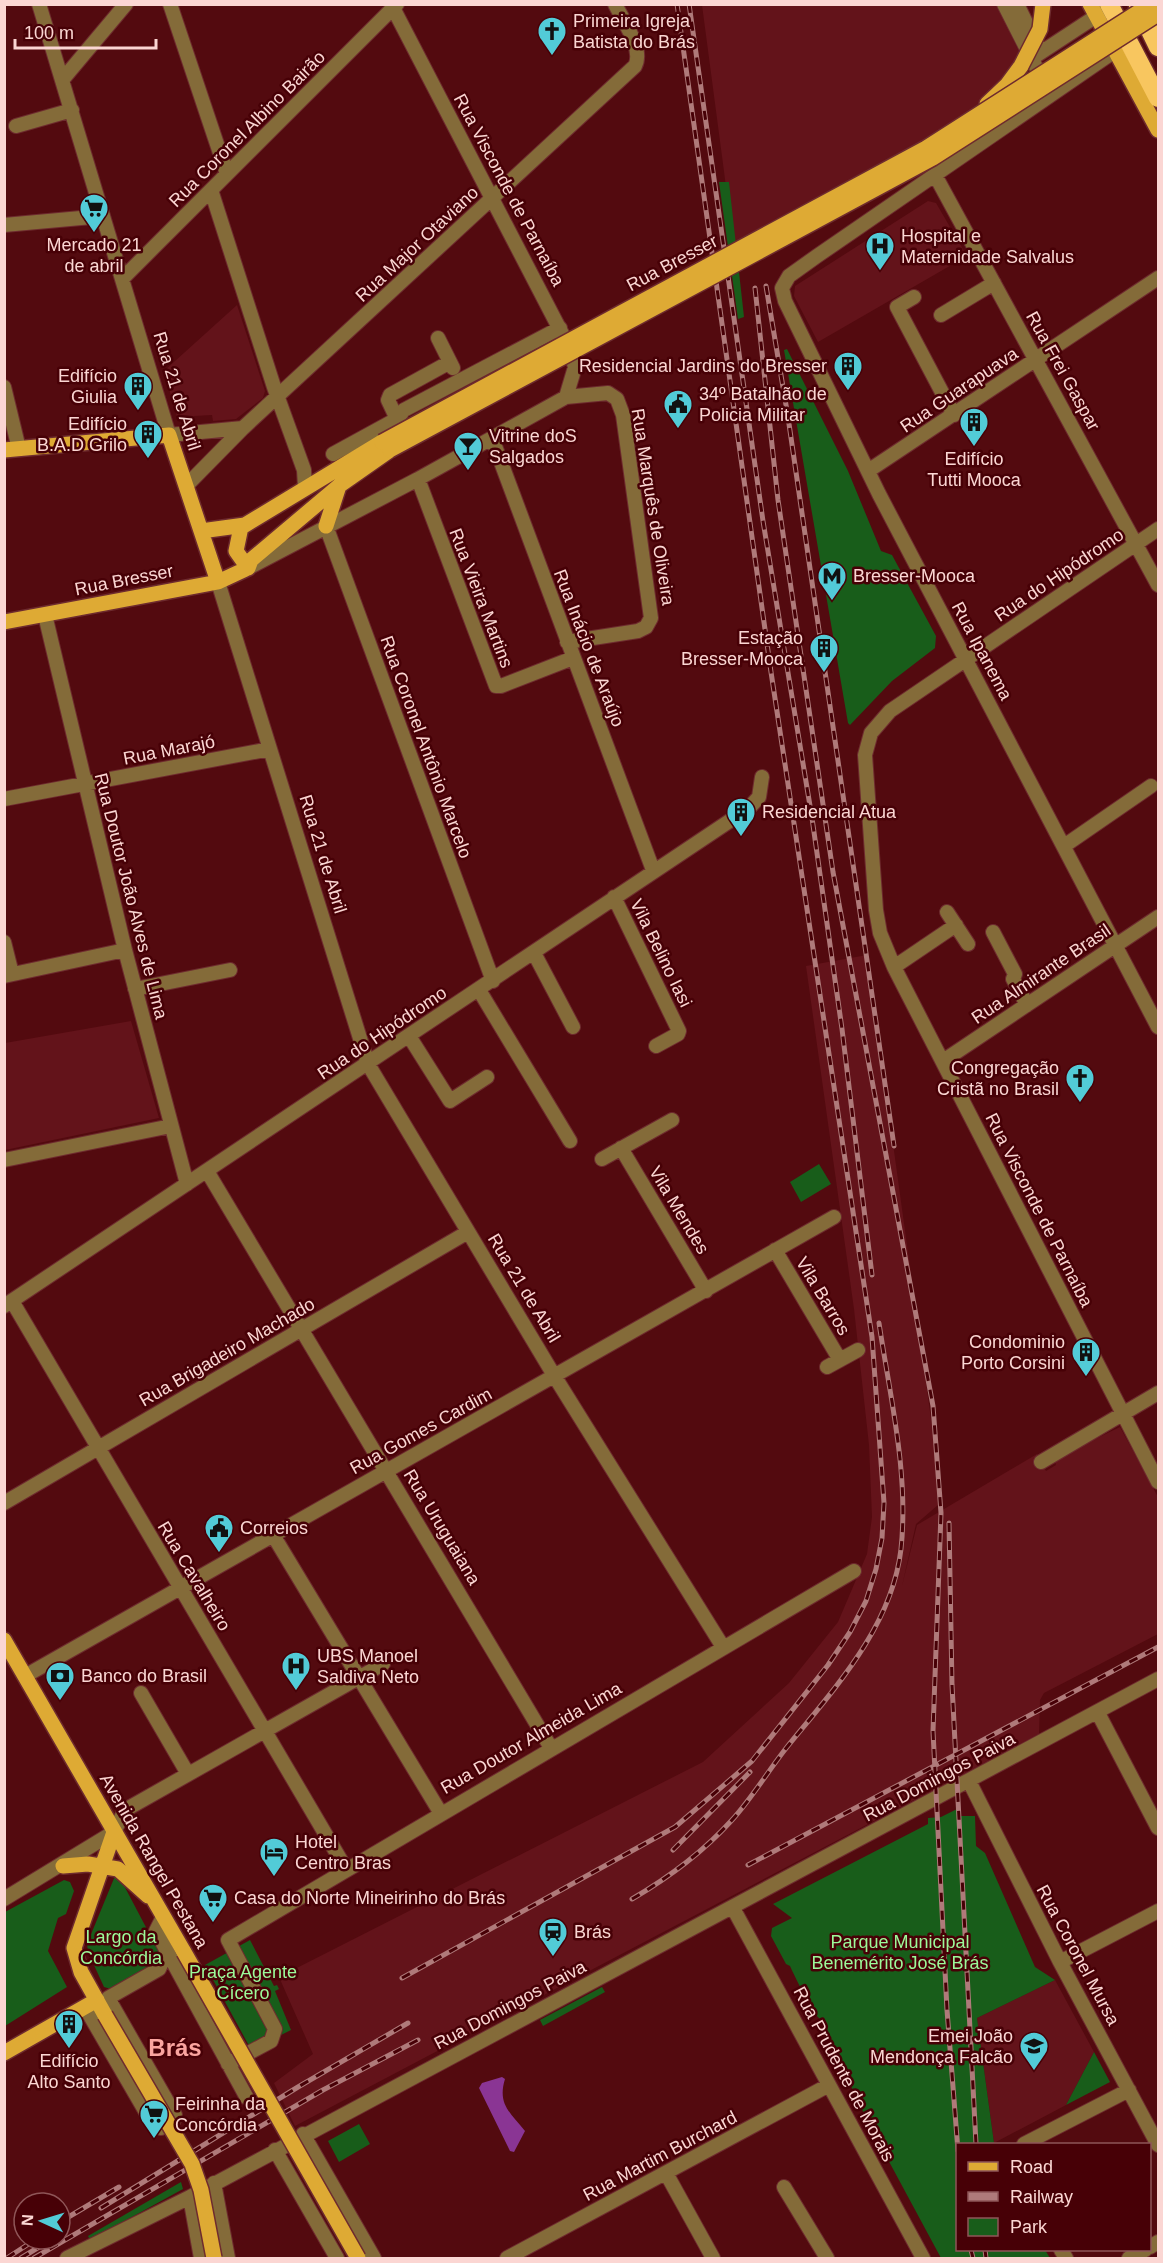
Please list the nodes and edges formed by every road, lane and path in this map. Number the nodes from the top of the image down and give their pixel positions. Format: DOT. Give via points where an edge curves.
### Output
graph roads {
  1 [pos="39,4"];
  2 [pos="126,4"];
  3 [pos="170,4"];
  4 [pos="615,4"];
  5 [pos="1004,4"];
  6 [pos="1017,4"];
  7 [pos="1043,4"];
  8 [pos="1137,4"];
  9 [pos="1149,4"];
  10 [pos="393,6"];
  11 [pos="1104,7"];
  12 [pos="1158,27"];
  13 [pos="1158,47"];
  14 [pos="1109,55"];
  15 [pos="1036,57"];
  16 [pos="63,79"];
  17 [pos="1055,92"];
  18 [pos="1158,98"];
  19 [pos="72,110"];
  20 [pos="970,121"];
  21 [pos="16,126"];
  22 [pos="1158,130"];
  23 [pos="227,174"];
  24 [pos="935,175"];
  25 [pos="212,190"];
  26 [pos="493,198"];
  27 [pos="103,216"];
  28 [pos="4,225"];
  29 [pos="1158,278"];
  30 [pos="122,279"];
  31 [pos="994,283"];
  32 [pos="914,297"];
  33 [pos="941,315"];
  34 [pos="560,328"];
  35 [pos="438,338"];
  36 [pos="1036,360"];
  37 [pos="450,362"];
  38 [pos="461,384"];
  39 [pos="4,387"];
  40 [pos="566,397"];
  41 [pos="278,398"];
  42 [pos="954,415"];
  43 [pos="397,418"];
  44 [pos="243,428"];
  45 [pos="169,435"];
  46 [pos="492,438"];
  47 [pos="386,446"];
  48 [pos="12,449"];
  49 [pos="333,454"];
  50 [pos="868,471"];
  51 [pos="418,479"];
  52 [pos="312,483"];
  53 [pos="340,485"];
  54 [pos="186,486"];
  55 [pos="326,526"];
  56 [pos="241,527"];
  57 [pos="1158,529"];
  58 [pos="201,531"];
  59 [pos="1137,544"];
  60 [pos="248,568"];
  61 [pos="218,582"];
  62 [pos="1158,585"];
  63 [pos="45,615"];
  64 [pos="4,622"];
  65 [pos="567,642"];
  66 [pos="573,658"];
  67 [pos="967,658"];
  68 [pos="890,711"];
  69 [pos="270,749"];
  70 [pos="762,777"];
  71 [pos="85,784"];
  72 [pos="1151,786"];
  73 [pos="4,799"];
  74 [pos="1065,846"];
  75 [pos="653,870"];
  76 [pos="614,897"];
  77 [pos="947,912"];
  78 [pos="1158,917"];
  79 [pos="956,925"];
  80 [pos="993,932"];
  81 [pos="4,942"];
  82 [pos="968,944"];
  83 [pos="1116,945"];
  84 [pos="125,950"];
  85 [pos="534,953"];
  86 [pos="894,967"];
  87 [pos="230,970"];
  88 [pos="8,975"];
  89 [pos="493,981"];
  90 [pos="135,989"];
  91 [pos="479,990"];
  92 [pos="1027,1005"];
  93 [pos="573,1027"];
  94 [pos="1158,1027"];
  95 [pos="409,1036"];
  96 [pos="656,1046"];
  97 [pos="943,1061"];
  98 [pos="368,1064"];
  99 [pos="487,1077"];
  100 [pos="672,1120"];
  101 [pos="171,1126"];
  102 [pos="570,1141"];
  103 [pos="621,1148"];
  104 [pos="602,1159"];
  105 [pos="4,1160"];
  106 [pos="207,1171"];
  107 [pos="187,1184"];
  108 [pos="834,1217"];
  109 [pos="468,1232"];
  110 [pos="775,1250"];
  111 [pos="706,1291"];
  112 [pos="8,1304"];
  113 [pos="301,1329"];
  114 [pos="858,1350"];
  115 [pos="840,1360"];
  116 [pos="827,1367"];
  117 [pos="555,1377"];
  118 [pos="1158,1393"];
  119 [pos="1123,1414"];
  120 [pos="98,1448"];
  121 [pos="1041,1462"];
  122 [pos="387,1470"];
  123 [pos="1158,1482"];
  124 [pos="4,1503"];
  125 [pos="273,1536"];
  126 [pos="854,1571"];
  127 [pos="180,1587"];
  128 [pos="4,1640"];
  129 [pos="723,1647"];
  130 [pos="383,1664"];
  131 [pos="25,1676"];
  132 [pos="360,1677"];
  133 [pos="1158,1679"];
  134 [pos="141,1693"];
  135 [pos="1098,1713"];
  136 [pos="265,1731"];
  137 [pos="551,1748"];
  138 [pos="188,1774"];
  139 [pos="969,1781"];
  140 [pos="440,1812"];
  141 [pos="1158,1828"];
  142 [pos="114,1832"];
  143 [pos="103,1865"];
  144 [pos="63,1866"];
  145 [pos="346,1869"];
  146 [pos="4,1899"];
  147 [pos="153,1899"];
  148 [pos="733,1908"];
  149 [pos="1158,1911"];
  150 [pos="163,1917"];
  151 [pos="166,1953"];
  152 [pos="1060,1962"];
  153 [pos="97,2002"];
  154 [pos="8,2049"];
  155 [pos="228,2064"];
  156 [pos="830,2085"];
  157 [pos="1129,2090"];
  158 [pos="247,2098"];
  159 [pos="303,2134"];
  160 [pos="1028,2143"];
  161 [pos="1158,2145"];
  162 [pos="275,2150"];
  163 [pos="666,2173"];
  164 [pos="214,2183"];
  165 [pos="784,2187"];
  166 [pos="190,2197"];
  167 [pos="1143,2251"];
  168 [pos="67,2259"];
  169 [pos="201,2259"];
  170 [pos="214,2259"];
  171 [pos="228,2259"];
  172 [pos="337,2259"];
  173 [pos="358,2259"];
  174 [pos="374,2259"];
  175 [pos="507,2259"];
  176 [pos="713,2259"];
  177 [pos="827,2259"];
  178 [pos="923,2259"];
  179 [pos="1129,2259"];
  1 -- 16 [label="street, Rua 21 de Abril"];
  2 -- 16 [label="street"];
  3 -- 23 [label="street"];
  4 -- 26 [label="street, Rua Major Otaviano" via="637,51 639,59 635,66"];
  5 -- 15 [label="street"];
  6 -- 15 [label="street"];
  7 -- 20 [label="main road, bridge" via="1040,29 1021,66"];
  8 -- 13 [label="highway"];
  9 -- 12 [label="main road"];
  9 -- 20 [label="main road, Rua Bresser, bridge"];
  10 -- 23 [label="street, Rua Coronel Albino Bairão"];
  10 -- 26 [label="street, Rua Visconde de Parnaíba"];
  11 -- 15 [label="street"];
  11 -- 18 [label="highway"];
  11 -- 22 [label="main road"];
  12 -- 47 [label="main road, Rua Bresser, bridge" via="933,158"];
  14 -- 17 [label="street"];
  15 -- 17 [label="street"];
  16 -- 19 [label="street, Rua 21 de Abril"];
  17 -- 24 [label="street"];
  19 -- 21 [label="street"];
  19 -- 27 [label="street, Rua 21 de Abril"];
  20 -- 47 [label="main road, Rua Bresser, bridge"];
  23 -- 25 [label="street, Rua Coronel Albino Bairão"];
  24 -- 31 [label="street, Rua Frei Gaspar"];
  24 -- 50 [label="street, Rua Ipanema" via="789,276 782,288 784,301"];
  25 -- 30 [label="street, Rua Coronel Albino Bairão"];
  25 -- 41 [label="street"];
  26 -- 34 [label="street, Rua Visconde de Parnaíba"];
  26 -- 41 [label="street, Rua Major Otaviano"];
  27 -- 28 [label="street"];
  27 -- 30 [label="street, Rua 21 de Abril"];
  29 -- 36 [label="street, Rua Guarapuava"];
  30 -- 45 [label="street, Rua 21 de Abril"];
  31 -- 33 [label="street"];
  31 -- 36 [label="street, Rua Frei Gaspar"];
  32 -- 42 [label="street" via="897,307"];
  34 -- 38 [label="street"];
  34 -- 40 [label="street, Rua Visconde de Parnaíba" via="575,367"];
  35 -- 37 [label="street"];
  36 -- 42 [label="street, Rua Guarapuava"];
  36 -- 59 [label="street, Rua Frei Gaspar"];
  37 -- 38 [label="street"];
  37 -- 43 [label="street" via="390,395 388,400"];
  38 -- 43 [label="street" via="404,410"];
  39 -- 48 [label="street"];
  40 -- 46 [label="street, Rua Bresser"];
  40 -- 65 [label="street, Rua Marquês de Oliveira" via="604,392 613,395 620,405 652,611 649,623 638,631"];
  41 -- 44 [label="street, Rua Major Otaviano"];
  41 -- 52 [label="street"];
  42 -- 50 [label="street, Rua Guarapuava"];
  43 -- 49 [label="street"];
  44 -- 45 [label="street"];
  44 -- 54 [label="street, Rua Major Otaviano"];
  45 -- 48 [label="main road"];
  45 -- 54 [label="main road, Rua 21 de Abril"];
  46 -- 51 [label="street, Rua Bresser"];
  46 -- 65 [label="street, Rua Inácio de Araújo"];
  47 -- 52 [label="main road, Rua Bresser"];
  47 -- 53 [label="main road, Rua Bresser"];
  50 -- 67 [label="street, Rua Ipanema"];
  51 -- 55 [label="street, Rua Bresser"];
  51 -- 66 [label="street, Rua Vieira Martins" via="496,686"];
  52 -- 56 [label="main road, Rua Bresser"];
  53 -- 55 [label="main road"];
  53 -- 60 [label="main road, Rua Bresser" via="251,560"];
  54 -- 58 [label="main road, Rua 21 de Abril"];
  55 -- 60 [label="street, Rua Bresser"];
  55 -- 89 [label="street, Rua Coronel Antônio Marcelo"];
  56 -- 58 [label="main road, Rua Bresser"];
  56 -- 60 [label="main road" via="236,551"];
  57 -- 59 [label="street, Rua do Hipódromo"];
  58 -- 61 [label="main road, Rua 21 de Abril"];
  59 -- 62 [label="street, Rua Frei Gaspar"];
  59 -- 67 [label="street, Rua do Hipódromo"];
  60 -- 61 [label="main road, Rua Bresser"];
  61 -- 63 [label="main road, Rua Bresser"];
  61 -- 69 [label="street, Rua 21 de Abril"];
  63 -- 64 [label="main road, Rua Bresser"];
  63 -- 71 [label="street, Rua Doutor João Alves de Lima"];
  65 -- 66 [label="street, Rua Inácio de Araújo"];
  66 -- 75 [label="street, Rua Inácio de Araújo"];
  67 -- 68 [label="street, Rua do Hipódromo"];
  67 -- 74 [label="street, Rua Ipanema"];
  68 -- 86 [label="street, Rua Visconde de Parnaíba" via="871,733 865,755 877,922"];
  69 -- 71 [label="street, Rua Marajó"];
  69 -- 98 [label="street, Rua 21 de Abril"];
  70 -- 75 [label="street, Rua do Hipódromo" via="755,803"];
  71 -- 73 [label="street, Rua Marajó"];
  71 -- 84 [label="street, Rua Doutor João Alves de Lima"];
  72 -- 74 [label="street"];
  74 -- 83 [label="street, Rua Ipanema"];
  75 -- 76 [label="street, Rua do Hipódromo"];
  76 -- 85 [label="street, Rua do Hipódromo"];
  76 -- 96 [label="street, Vila Belino Iasi" via="679,1031"];
  77 -- 79 [label="street"];
  78 -- 83 [label="street, Rua Almirante Brasil"];
  79 -- 82 [label="street"];
  79 -- 86 [label="street"];
  80 -- 92 [label="street"];
  81 -- 88 [label="street"];
  83 -- 92 [label="street, Rua Almirante Brasil"];
  83 -- 94 [label="street, Rua Ipanema"];
  84 -- 88 [label="street"];
  84 -- 90 [label="street, Rua Doutor João Alves de Lima"];
  85 -- 89 [label="street, Rua do Hipódromo"];
  85 -- 93 [label="street"];
  86 -- 97 [label="street, Rua Visconde de Parnaíba"];
  87 -- 90 [label="street"];
  89 -- 91 [label="street, Rua do Hipódromo"];
  90 -- 101 [label="street, Rua Doutor João Alves de Lima"];
  91 -- 95 [label="street, Rua do Hipódromo"];
  91 -- 102 [label="street"];
  92 -- 97 [label="street, Rua Almirante Brasil"];
  95 -- 98 [label="street, Rua do Hipódromo"];
  95 -- 99 [label="street" via="450,1101"];
  97 -- 119 [label="street, Rua Visconde de Parnaíba"];
  98 -- 106 [label="street, Rua do Hipódromo"];
  98 -- 109 [label="street, Rua 21 de Abril"];
  100 -- 103 [label="street"];
  101 -- 105 [label="street"];
  101 -- 107 [label="street, Rua Doutor João Alves de Lima"];
  103 -- 104 [label="street"];
  103 -- 111 [label="street, Vila Mendes"];
  106 -- 107 [label="street, Rua do Hipódromo"];
  106 -- 113 [label="street, Rua Uruguaiana"];
  107 -- 112 [label="street, Rua do Hipódromo"];
  108 -- 110 [label="street, Rua Gomes Cardim"];
  109 -- 113 [label="street, Rua Brigadeiro Machado"];
  109 -- 117 [label="street, Rua 21 de Abril"];
  110 -- 111 [label="street, Rua Gomes Cardim"];
  110 -- 115 [label="street, Vila Barros"];
  111 -- 117 [label="street, Rua Gomes Cardim"];
  112 -- 120 [label="street, Rua Cavalheiro"];
  113 -- 120 [label="street, Rua Brigadeiro Machado"];
  113 -- 122 [label="street, Rua Uruguaiana"];
  114 -- 115 [label="street"];
  115 -- 116 [label="street"];
  117 -- 122 [label="street, Rua Gomes Cardim"];
  117 -- 129 [label="street, Rua 21 de Abril"];
  118 -- 119 [label="street"];
  119 -- 121 [label="street"];
  119 -- 123 [label="street, Rua Visconde de Parnaíba"];
  120 -- 124 [label="street, Rua Brigadeiro Machado"];
  120 -- 127 [label="street, Rua Cavalheiro"];
  122 -- 125 [label="street, Rua Gomes Cardim"];
  122 -- 137 [label="street, Rua Uruguaiana"];
  125 -- 127 [label="street, Rua Gomes Cardim"];
  125 -- 132 [label="street"];
  126 -- 129 [label="street, Rua Doutor Almeida Lima"];
  127 -- 131 [label="street, Rua Gomes Cardim"];
  127 -- 136 [label="street, Rua Cavalheiro"];
  128 -- 131 [label="main road, Avenida Rangel Pestana"];
  129 -- 137 [label="street, Rua Doutor Almeida Lima"];
  130 -- 132 [label="street"];
  131 -- 142 [label="main road, Avenida Rangel Pestana"];
  132 -- 136 [label="street"];
  132 -- 140 [label="street"];
  133 -- 135 [label="street, Rua Domingos Paiva"];
  134 -- 138 [label="street"];
  135 -- 139 [label="street, Rua Domingos Paiva"];
  135 -- 141 [label="street"];
  136 -- 138 [label="street"];
  136 -- 145 [label="street, Rua Cavalheiro"];
  137 -- 140 [label="street, Rua Doutor Almeida Lima"];
  138 -- 142 [label="street" via="125,1809"];
  139 -- 148 [label="street, Rua Domingos Paiva"];
  139 -- 152 [label="street, Rua Coronel Mursa"];
  140 -- 145 [label="street, Rua Doutor Almeida Lima"];
  142 -- 143 [label="main road"];
  142 -- 144 [label="street"];
  142 -- 147 [label="main road, Avenida Rangel Pestana"];
  143 -- 144 [label="main road"];
  143 -- 147 [label="main road" via="118,1869"];
  143 -- 153 [label="main road" via="74,1948"];
  144 -- 146 [label="street"];
  145 -- 155 [label="street, Rua Doutor Almeida Lima" via="228,1940 273,2022 274,2037"];
  147 -- 150 [label="main road, Avenida Rangel Pestana"];
  148 -- 156 [label="street, Rua Prudente de Morais"];
  148 -- 159 [label="street, Rua Domingos Paiva"];
  149 -- 152 [label="street"];
  150 -- 151 [label="street" via="156,1931"];
  150 -- 173 [label="main road, Avenida Rangel Pestana, bridge"];
  151 -- 153 [label="street" via="159,1969"];
  151 -- 155 [label="street, Avenida Rangel Pestana"];
  152 -- 157 [label="street, Rua Coronel Mursa"];
  153 -- 153 [label="street" via="154,2127 161,2128 175,2115"];
  153 -- 154 [label="main road"];
  153 -- 170 [label="main road, bridge" via="192,2164"];
  155 -- 158 [label="street, Avenida Rangel Pestana"];
  156 -- 163 [label="street, Rua Martim Burchard"];
  156 -- 178 [label="street, Rua Prudente de Morais"];
  157 -- 160 [label="street"];
  157 -- 161 [label="street, Rua Coronel Mursa"];
  159 -- 162 [label="street, Rua Domingos Paiva"];
  159 -- 174 [label="street"];
  162 -- 164 [label="street, Rua Domingos Paiva"];
  162 -- 172 [label="street"];
  163 -- 175 [label="street, Rua Martim Burchard"];
  163 -- 176 [label="street"];
  164 -- 166 [label="street, Rua Domingos Paiva"];
  164 -- 171 [label="street"];
  165 -- 177 [label="street"];
  166 -- 168 [label="street, Rua Domingos Paiva"];
  166 -- 169 [label="street"];
  167 -- 179 [label="street"];
}
